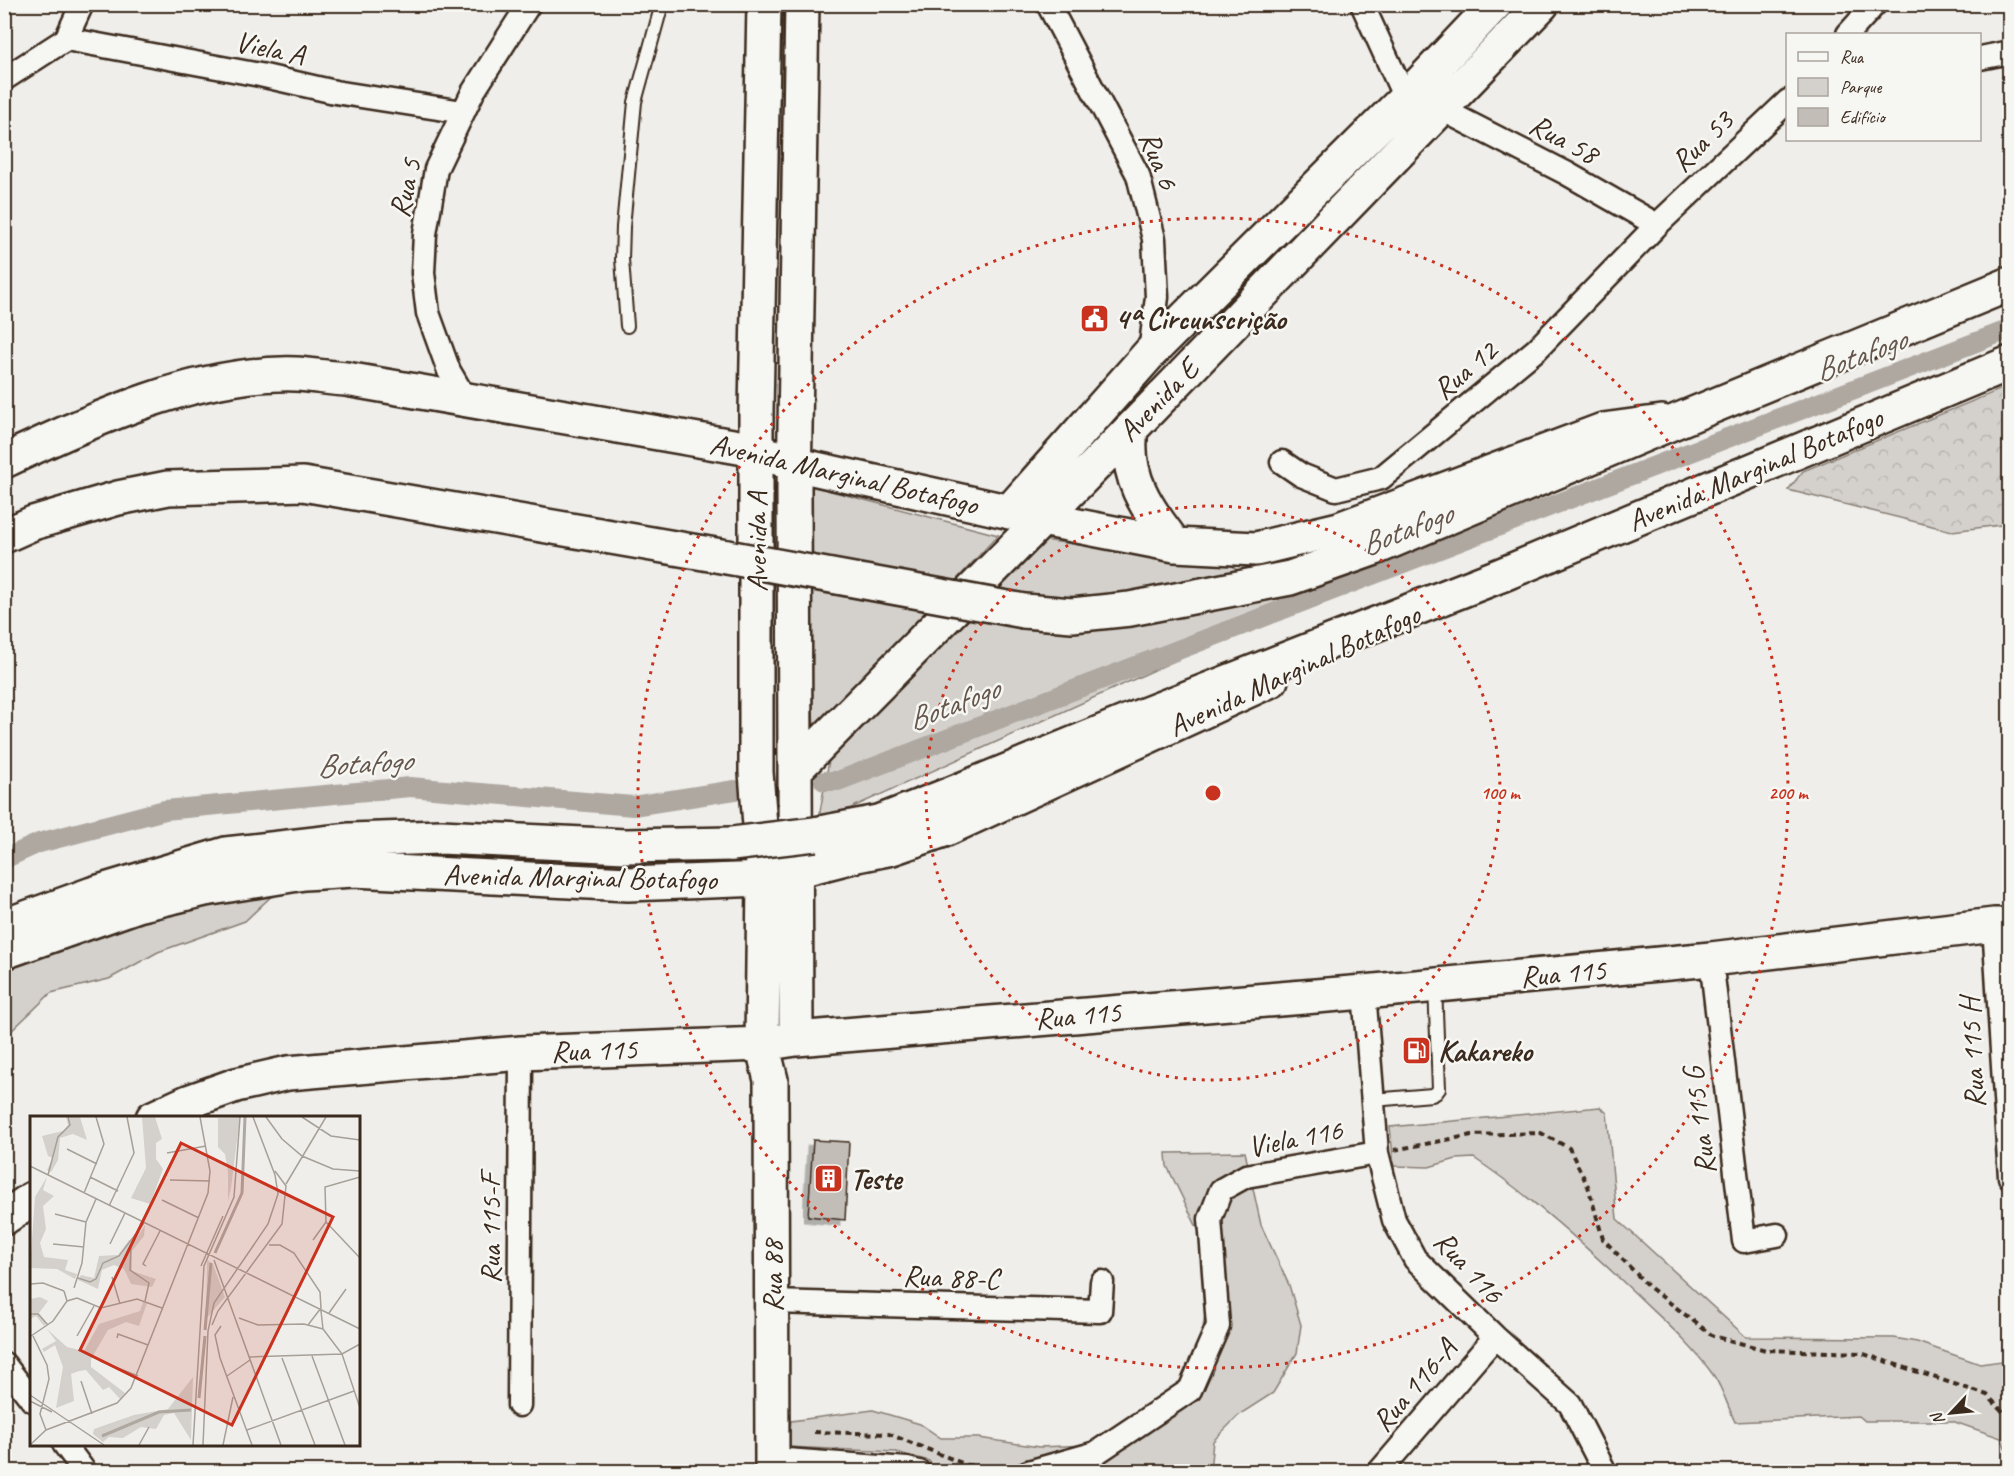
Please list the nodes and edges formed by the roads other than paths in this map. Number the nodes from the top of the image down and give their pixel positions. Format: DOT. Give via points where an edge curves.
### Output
graph roads {
  1 [pos="82,4"];
  2 [pos="529,4"];
  3 [pos="662,4"];
  4 [pos="764,4"];
  5 [pos="802,4"];
  6 [pos="1048,4"];
  7 [pos="1362,4"];
  8 [pos="1495,4"];
  9 [pos="1542,4"];
  10 [pos="1875,4"];
  11 [pos="1849,33"];
  12 [pos="66,39"];
  13 [pos="2010,52"];
  14 [pos="1981,58"];
  15 [pos="4,79"];
  16 [pos="1405,99"];
  17 [pos="1786,103"];
  18 [pos="464,112"];
  19 [pos="1431,119"];
  20 [pos="1657,225"];
  21 [pos="2010,284"];
  22 [pos="627,326"];
  23 [pos="1150,353"];
  24 [pos="2010,363"];
  25 [pos="466,399"];
  26 [pos="1679,420"];
  27 [pos="1131,429"];
  28 [pos="756,450"];
  29 [pos="4,461"];
  30 [pos="1282,462"];
  31 [pos="794,464"];
  32 [pos="1009,512"];
  33 [pos="1042,519"];
  34 [pos="4,536"];
  35 [pos="1175,545"];
  36 [pos="1501,575"];
  37 [pos="797,768"];
  38 [pos="795,871"];
  39 [pos="764,879"];
  40 [pos="2002,925"];
  41 [pos="4,926"];
  42 [pos="4,952"];
  43 [pos="1711,959"];
  44 [pos="1435,985"];
  45 [pos="1364,992"];
  46 [pos="796,1039"];
  47 [pos="762,1044"];
  48 [pos="521,1053"];
  49 [pos="771,1080"];
  50 [pos="1373,1100"];
  51 [pos="192,1110"];
  52 [pos="163,1116"];
  53 [pos="1377,1153"];
  54 [pos="2010,1177"];
  55 [pos="30,1200"];
  56 [pos="4,1218"];
  57 [pos="1777,1235"];
  58 [pos="1102,1282"];
  59 [pos="772,1302"];
  60 [pos="1495,1337"];
  61 [pos="4,1364"];
  62 [pos="30,1397"];
  63 [pos="519,1406"];
  64 [pos="66,1446"];
  65 [pos="773,1465"];
  66 [pos="1029,1471"];
  67 [pos="85,1472"];
  68 [pos="919,1472"];
  69 [pos="1379,1472"];
  70 [pos="1605,1472"];
  1 -- 12 [label="street"];
  2 -- 18 [label="street, Rua 5"];
  3 -- 22 [label="lane" via="635,102 623,227"];
  4 -- 28 [label="main road, Avenida A"];
  5 -- 31 [label="main road, Avenida A"];
  6 -- 23 [label="street, Rua 6" via="1138,175 1154,238 1157,297"];
  7 -- 16 [label="street"];
  8 -- 16 [label="main road, Avenida E"];
  9 -- 19 [label="main road, Avenida E"];
  10 -- 11 [label="street"];
  12 -- 15 [label="street"];
  12 -- 18 [label="street, Viela A" via="335,92"];
  13 -- 14 [label="street"];
  16 -- 19 [label="street"];
  16 -- 23 [label="main road, Avenida E"];
  17 -- 20 [label="street, Rua 53"];
  18 -- 25 [label="street, Rua 5" via="436,169 423,273 428,313 449,371"];
  19 -- 20 [label="street, Rua 58" via="1566,173"];
  19 -- 27 [label="main road, Avenida E"];
  20 -- 30 [label="street, Rua 12" via="1537,349 1381,478 1336,489 1301,475"];
  21 -- 26 [label="main road, Avenida Marginal Botafogo"];
  23 -- 32 [label="main road, Avenida E"];
  24 -- 36 [label="main road, Avenida Marginal Botafogo"];
  25 -- 28 [label="main road, Avenida Marginal Botafogo"];
  25 -- 29 [label="main road, Avenida Marginal Botafogo" via="295,374 249,377 156,397"];
  26 -- 34 [label="main road, Avenida Marginal Botafogo, bridge" via="1376,548 1290,579 1130,609 1072,615 1024,611 303,484 168,488 118,498 33,523"];
  26 -- 35 [label="main road, Avenida Marginal Botafogo" via="1603,430 1339,529 1256,549"];
  27 -- 33 [label="main road, Avenida E"];
  27 -- 35 [label="main road" via="1128,449 1136,484 1150,512"];
  28 -- 31 [label="main road, Avenida Marginal Botafogo"];
  28 -- 39 [label="main road, Avenida A" via="756,793"];
  31 -- 32 [label="main road, Avenida Marginal Botafogo"];
  31 -- 37 [label="main road, Avenida A"];
  32 -- 33 [label="main road, Avenida Marginal Botafogo"];
  33 -- 35 [label="main road, Avenida Marginal Botafogo"];
  33 -- 37 [label="main road, Avenida E"];
  36 -- 38 [label="main road, Avenida Marginal Botafogo" via="944,830 892,848"];
  36 -- 41 [label="main road, Avenida Marginal Botafogo, bridge" via="879,822 732,844 625,846 441,837 350,840 280,848 215,857 92,894"];
  37 -- 38 [label="main road, Avenida A"];
  38 -- 39 [label="main road, Avenida Marginal Botafogo"];
  38 -- 46 [label="main road, Avenida A"];
  39 -- 42 [label="main road, Avenida Marginal Botafogo" via="628,884 354,870 304,873 205,889 138,906"];
  39 -- 47 [label="main road, Avenida A"];
  40 -- 43 [label="main road, Rua 115"];
  40 -- 54 [label="street, Rua 115 H"];
  43 -- 44 [label="main road, Rua 115"];
  43 -- 57 [label="street, Rua 115 G" via="1744,1241"];
  44 -- 45 [label="main road, Rua 115"];
  44 -- 50 [label="lane" via="1439,1089 1432,1095"];
  45 -- 46 [label="main road, Rua 115"];
  45 -- 50 [label="street, Rua 116"];
  46 -- 47 [label="main road, Rua 115"];
  46 -- 49 [label="main road"];
  47 -- 48 [label="main road, Rua 115"];
  47 -- 49 [label="main road, Rua 88"];
  48 -- 51 [label="main road, Rua 115" via="288,1073 236,1085"];
  48 -- 63 [label="street, Rua 115-F"];
  49 -- 59 [label="main road, Rua 88"];
  50 -- 53 [label="street, Rua 116"];
  51 -- 52 [label="main road, Rua 115"];
  53 -- 60 [label="street, Rua 116" via="1394,1220 1415,1259"];
  53 -- 66 [label="street, Viela 116" via="1246,1176 1221,1190 1210,1219 1218,1326 1190,1390 1096,1453"];
  55 -- 56 [label="main road"];
  58 -- 59 [label="street, Rua 88-C" via="1100,1311"];
  59 -- 65 [label="main road, Rua 88"];
  60 -- 69 [label="street, Rua 116-A"];
  60 -- 70 [label="street, Rua 116" via="1570,1404"];
  61 -- 62 [label="street"];
  64 -- 67 [label="street"];
  65 -- 68 [label="street"];
}
